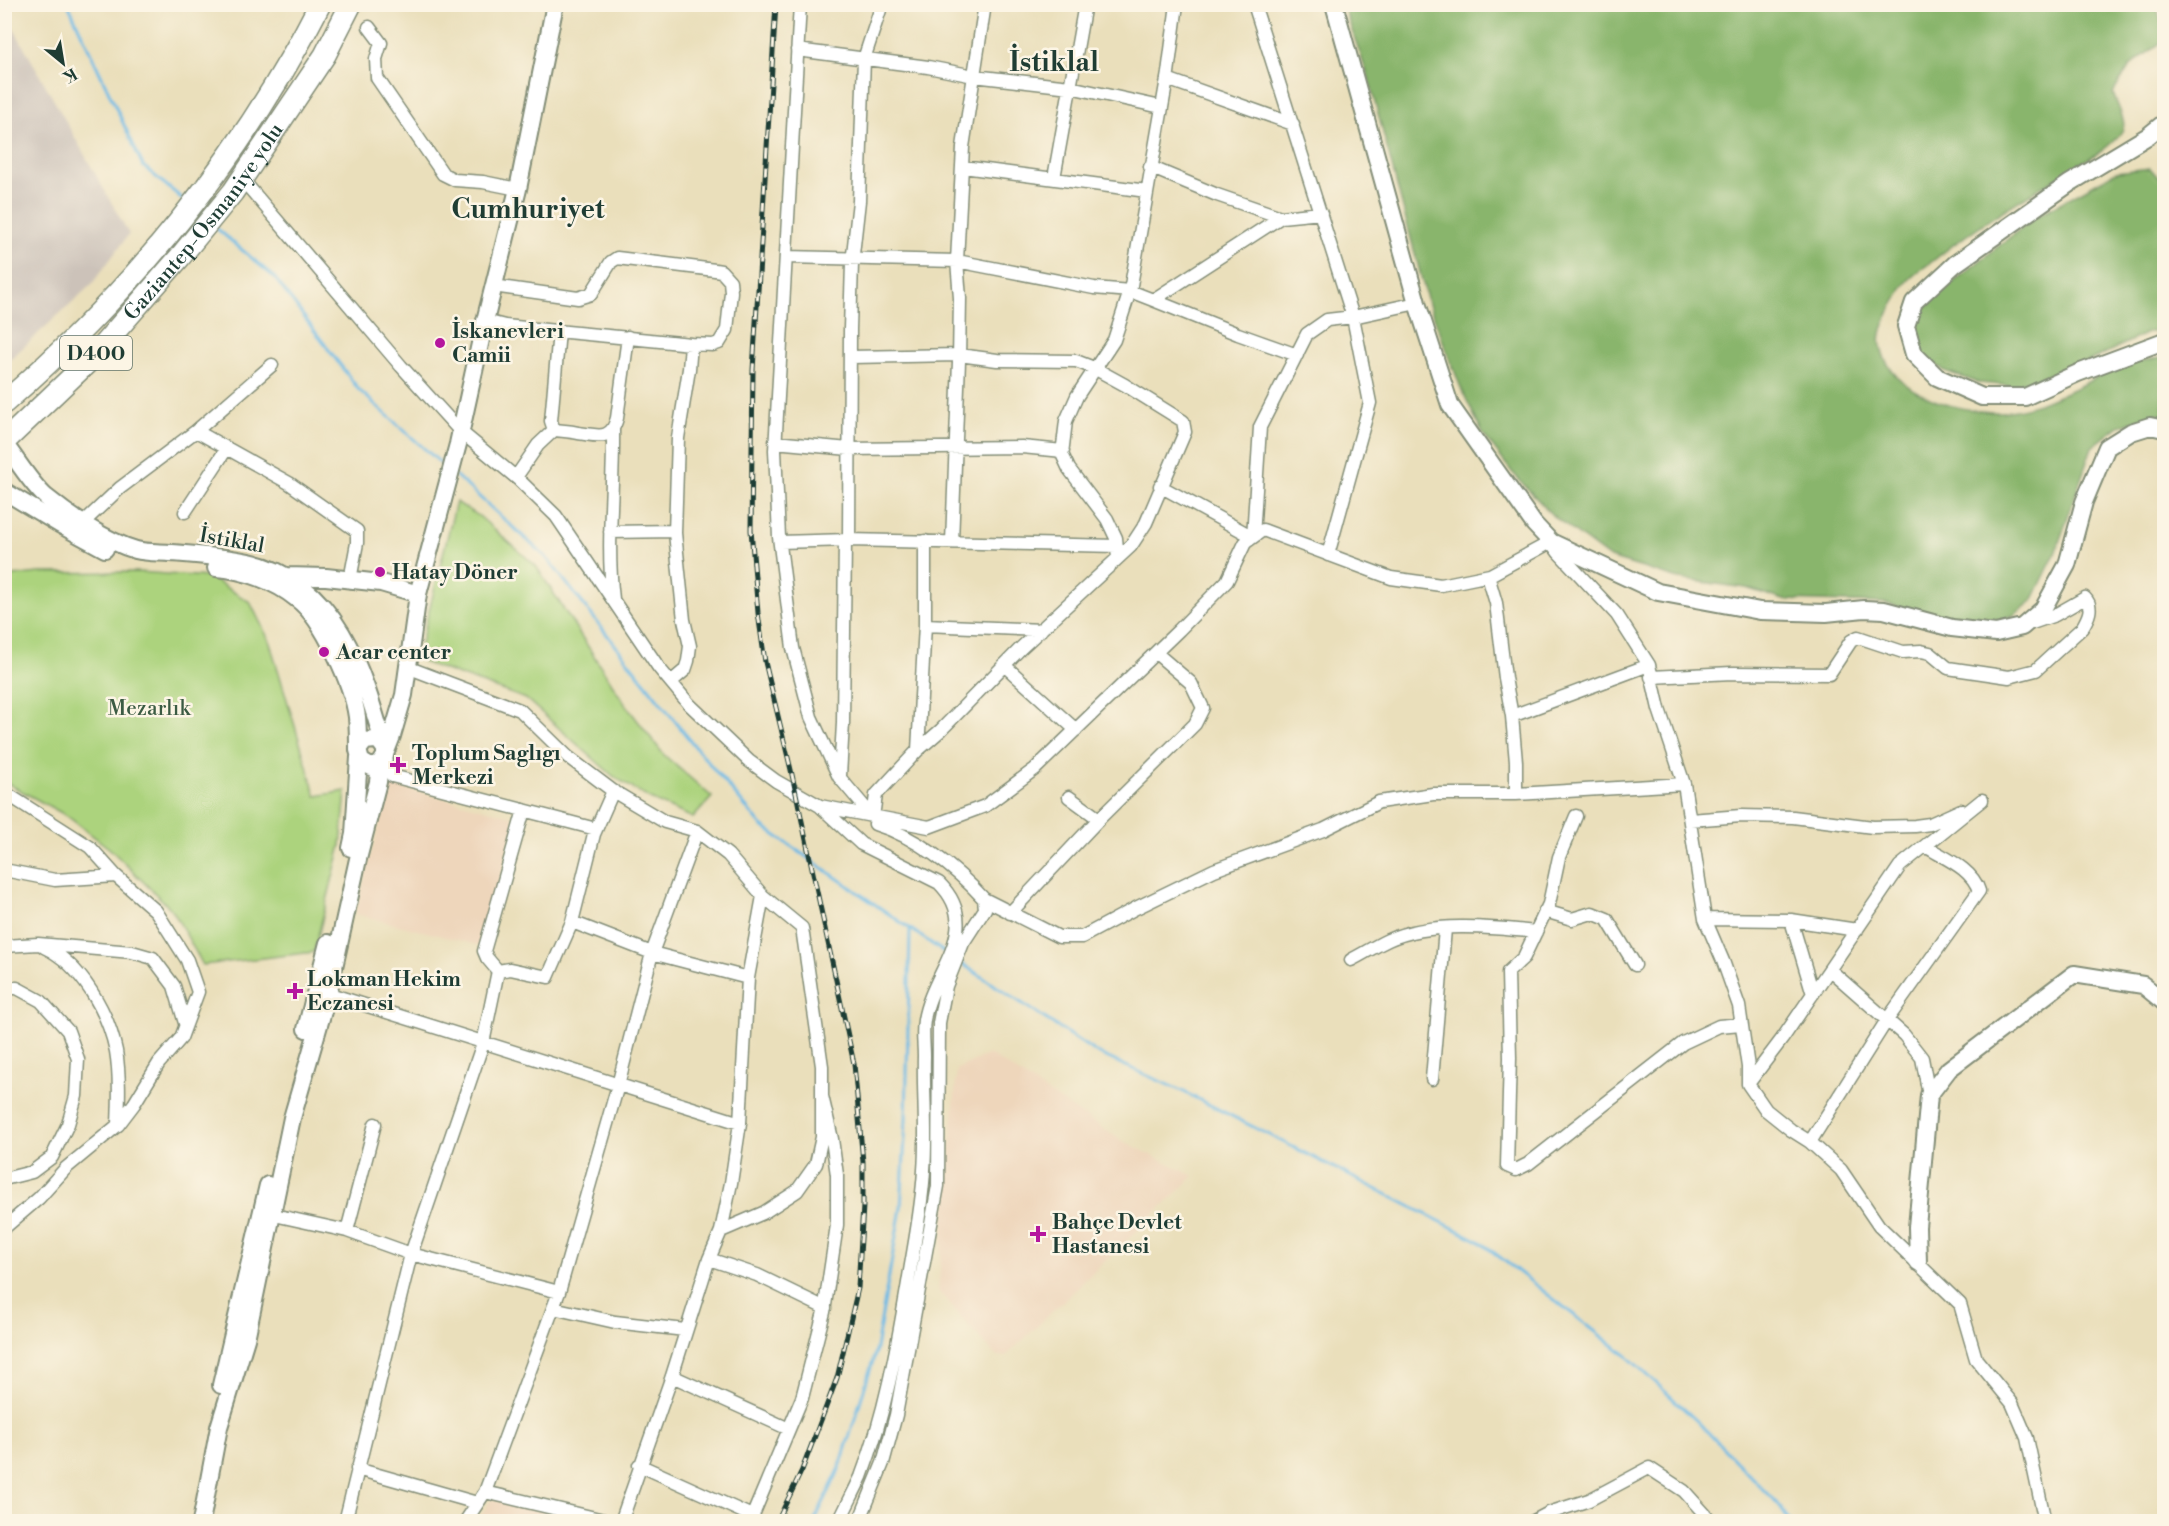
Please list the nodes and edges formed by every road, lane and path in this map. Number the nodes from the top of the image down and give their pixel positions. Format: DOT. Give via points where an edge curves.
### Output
graph roads {
  1 [pos="320,4"];
  2 [pos="351,4"];
  3 [pos="555,4"];
  4 [pos="800,4"];
  5 [pos="882,4"];
  6 [pos="985,4"];
  7 [pos="1085,4"];
  8 [pos="1177,4"];
  9 [pos="1254,4"];
  10 [pos="1334,4"];
  11 [pos="369,27"];
  12 [pos="797,50"];
  13 [pos="864,59"];
  14 [pos="974,76"];
  15 [pos="1167,79"];
  16 [pos="1070,87"];
  17 [pos="1161,107"];
  18 [pos="2164,123"];
  19 [pos="1293,124"];
  20 [pos="963,167"];
  21 [pos="1150,168"];
  22 [pos="1054,178"];
  23 [pos="237,185"];
  24 [pos="518,189"];
  25 [pos="1147,191"];
  26 [pos="1321,213"];
  27 [pos="1281,217"];
  28 [pos="786,257"];
  29 [pos="853,260"];
  30 [pos="957,261"];
  31 [pos="493,286"];
  32 [pos="1130,291"];
  33 [pos="1153,300"];
  34 [pos="1417,303"];
  35 [pos="1353,317"];
  36 [pos="484,321"];
  37 [pos="559,331"];
  38 [pos="628,337"];
  39 [pos="2164,341"];
  40 [pos="691,344"];
  41 [pos="959,355"];
  42 [pos="1297,355"];
  43 [pos="851,357"];
  44 [pos="272,365"];
  45 [pos="1094,368"];
  46 [pos="4,403"];
  47 [pos="613,429"];
  48 [pos="2164,429"];
  49 [pos="554,430"];
  50 [pos="195,431"];
  51 [pos="459,437"];
  52 [pos="775,442"];
  53 [pos="4,443"];
  54 [pos="227,448"];
  55 [pos="956,448"];
  56 [pos="849,449"];
  57 [pos="1063,451"];
  58 [pos="516,477"];
  59 [pos="1160,486"];
  60 [pos="4,491"];
  61 [pos="185,512"];
  62 [pos="83,523"];
  63 [pos="675,531"];
  64 [pos="610,532"];
  65 [pos="1253,537"];
  66 [pos="847,540"];
  67 [pos="925,541"];
  68 [pos="780,542"];
  69 [pos="952,542"];
  70 [pos="1551,542"];
  71 [pos="1118,552"];
  72 [pos="1328,555"];
  73 [pos="287,576"];
  74 [pos="1488,576"];
  75 [pos="350,580"];
  76 [pos="418,594"];
  77 [pos="613,600"];
  78 [pos="925,625"];
  79 [pos="2022,627"];
  80 [pos="1041,630"];
  81 [pos="1156,653"];
  82 [pos="1004,665"];
  83 [pos="407,667"];
  84 [pos="1650,671"];
  85 [pos="670,682"];
  86 [pos="1512,716"];
  87 [pos="378,724"];
  88 [pos="1076,730"];
  89 [pos="361,749"];
  90 [pos="918,750"];
  91 [pos="383,757"];
  92 [pos="839,777"];
  93 [pos="1684,784"];
  94 [pos="613,791"];
  95 [pos="4,792"];
  96 [pos="1516,794"];
  97 [pos="1069,797"];
  98 [pos="820,806"];
  99 [pos="524,810"];
  100 [pos="1576,816"];
  101 [pos="873,817"];
  102 [pos="1099,819"];
  103 [pos="1690,820"];
  104 [pos="596,829"];
  105 [pos="697,831"];
  106 [pos="1924,846"];
  107 [pos="4,870"];
  108 [pos="116,876"];
  109 [pos="763,896"];
  110 [pos="984,899"];
  111 [pos="1545,911"];
  112 [pos="1010,913"];
  113 [pos="1705,919"];
  114 [pos="1791,920"];
  115 [pos="572,922"];
  116 [pos="1444,929"];
  117 [pos="1857,930"];
  118 [pos="1536,932"];
  119 [pos="959,943"];
  120 [pos="38,944"];
  121 [pos="4,946"];
  122 [pos="652,953"];
  123 [pos="1351,960"];
  124 [pos="1635,965"];
  125 [pos="1830,970"];
  126 [pos="498,971"];
  127 [pos="748,978"];
  128 [pos="942,982"];
  129 [pos="4,988"];
  130 [pos="322,992"];
  131 [pos="1813,994"];
  132 [pos="2164,1002"];
  133 [pos="1887,1020"];
  134 [pos="185,1023"];
  135 [pos="1741,1024"];
  136 [pos="483,1043"];
  137 [pos="1432,1079"];
  138 [pos="1748,1084"];
  139 [pos="618,1085"];
  140 [pos="1929,1095"];
  141 [pos="822,1096"];
  142 [pos="740,1123"];
  143 [pos="375,1124"];
  144 [pos="118,1125"];
  145 [pos="1810,1142"];
  146 [pos="4,1179"];
  147 [pos="267,1214"];
  148 [pos="4,1228"];
  149 [pos="721,1230"];
  150 [pos="347,1231"];
  151 [pos="411,1254"];
  152 [pos="709,1259"];
  153 [pos="1918,1262"];
  154 [pos="559,1292"];
  155 [pos="553,1308"];
  156 [pos="825,1308"];
  157 [pos="685,1330"];
  158 [pos="239,1338"];
  159 [pos="672,1376"];
  160 [pos="789,1429"];
  161 [pos="639,1466"];
  162 [pos="357,1469"];
  163 [pos="485,1492"];
  164 [pos="477,1503"];
  165 [pos="751,1519"];
  166 [pos="191,1521"];
  167 [pos="201,1521"];
  168 [pos="345,1521"];
  169 [pos="465,1521"];
  170 [pos="612,1521"];
  171 [pos="621,1521"];
  172 [pos="839,1521"];
  173 [pos="859,1521"];
  174 [pos="1532,1521"];
  175 [pos="1712,1521"];
  176 [pos="2045,1521"];
  1 -- 46 [label="highway, Gaziantep-Osmaniye yolu / D400" via="302,41 228,158 164,240 81,333"];
  2 -- 23 [label="highway, Gaziantep-Osmaniye yolu / D400" via="325,55"];
  3 -- 24 [label="street"];
  4 -- 12 [label="street"];
  5 -- 13 [label="street"];
  6 -- 14 [label="street"];
  7 -- 16 [label="street"];
  8 -- 15 [label="street"];
  9 -- 19 [label="street"];
  10 -- 34 [label="street"];
  11 -- 24 [label="street" via="381,43 376,59 377,78 443,174 455,180"];
  12 -- 13 [label="street"];
  12 -- 28 [label="street"];
  13 -- 14 [label="street"];
  13 -- 29 [label="street"];
  14 -- 16 [label="street"];
  14 -- 20 [label="street"];
  15 -- 17 [label="street"];
  15 -- 19 [label="street"];
  16 -- 17 [label="street"];
  16 -- 22 [label="street"];
  17 -- 21 [label="street"];
  18 -- 39 [label="street" via="1955,264 1914,302 1906,326 1914,354 1937,377 1982,396 2025,397"];
  19 -- 26 [label="street"];
  20 -- 22 [label="street"];
  20 -- 30 [label="street"];
  21 -- 25 [label="street"];
  21 -- 27 [label="street"];
  22 -- 25 [label="street"];
  23 -- 51 [label="street" via="401,366"];
  23 -- 53 [label="highway, Gaziantep-Osmaniye yolu / D400" via="91,359"];
  24 -- 31 [label="street"];
  25 -- 32 [label="street"];
  26 -- 27 [label="street"];
  26 -- 35 [label="street"];
  27 -- 33 [label="street"];
  28 -- 29 [label="street"];
  28 -- 52 [label="street"];
  29 -- 30 [label="street"];
  29 -- 43 [label="street"];
  30 -- 32 [label="street" via="1094,288"];
  30 -- 41 [label="street"];
  31 -- 36 [label="street"];
  31 -- 40 [label="street" via="578,298 591,294 610,262 617,258 721,271 730,281 727,330 719,343"];
  32 -- 33 [label="street"];
  32 -- 45 [label="street" via="1114,340"];
  33 -- 42 [label="street"];
  34 -- 35 [label="street"];
  34 -- 70 [label="street" via="1450,405 1534,524"];
  35 -- 42 [label="street" via="1323,322 1307,334"];
  35 -- 72 [label="street" via="1370,403"];
  36 -- 37 [label="street"];
  36 -- 51 [label="street"];
  37 -- 38 [label="street"];
  37 -- 49 [label="street" via="551,421"];
  38 -- 40 [label="street"];
  38 -- 47 [label="street"];
  40 -- 63 [label="street" via="678,438"];
  41 -- 43 [label="street"];
  41 -- 45 [label="street" via="1076,362"];
  41 -- 55 [label="street"];
  42 -- 65 [label="street" via="1260,427"];
  43 -- 56 [label="street"];
  44 -- 50 [label="street"];
  45 -- 57 [label="street" via="1066,421"];
  45 -- 59 [label="street" via="1183,421 1185,432"];
  47 -- 49 [label="street" via="597,436"];
  47 -- 64 [label="street"];
  48 -- 79 [label="street" via="2150,426 2107,447 2084,502 2067,565 2043,609"];
  49 -- 58 [label="street" via="538,445"];
  50 -- 54 [label="street"];
  50 -- 62 [label="street" via="120,488"];
  51 -- 58 [label="street"];
  51 -- 76 [label="street"];
  52 -- 56 [label="street"];
  52 -- 68 [label="street"];
  53 -- 62 [label="street, İstiklal" via="45,496"];
  54 -- 61 [label="street"];
  54 -- 75 [label="street" via="289,483 357,531"];
  55 -- 56 [label="street"];
  55 -- 57 [label="street"];
  55 -- 69 [label="street"];
  56 -- 66 [label="street"];
  57 -- 71 [label="street" via="1069,469 1107,519"];
  58 -- 77 [label="street" via="556,516"];
  59 -- 65 [label="street"];
  59 -- 71 [label="street" via="1146,523 1131,546"];
  60 -- 89 [label="street" via="97,545 131,559 222,568 265,579 298,599 320,625 346,680 357,716"];
  62 -- 73 [label="street, İstiklal" via="100,535 137,550 250,562"];
  63 -- 64 [label="street"];
  63 -- 85 [label="street" via="690,646 685,670"];
  64 -- 77 [label="street"];
  65 -- 72 [label="street" via="1263,530"];
  65 -- 81 [label="street" via="1245,543 1227,581"];
  66 -- 67 [label="street"];
  66 -- 68 [label="street"];
  66 -- 92 [label="street"];
  67 -- 69 [label="street"];
  67 -- 78 [label="street"];
  68 -- 92 [label="street" via="793,648 811,717"];
  69 -- 71 [label="street"];
  70 -- 74 [label="street"];
  70 -- 79 [label="street" via="1658,592 1761,611 1884,610 1952,628 1996,633"];
  70 -- 84 [label="street" via="1617,615"];
  71 -- 80 [label="street"];
  72 -- 74 [label="street" via="1391,578 1441,585"];
  73 -- 75 [label="street"];
  73 -- 87 [label="street, İstiklal" via="315,596 345,637"];
  74 -- 86 [label="street" via="1497,603"];
  75 -- 76 [label="street" via="381,583"];
  76 -- 83 [label="street"];
  77 -- 85 [label="street"];
  78 -- 80 [label="street"];
  78 -- 90 [label="street"];
  79 -- 84 [label="street" via="2085,598 2088,601 2088,619 2082,628 2036,670 2009,677 1948,668 1930,653 1903,652 1858,637 1851,641 1829,674"];
  80 -- 82 [label="street"];
  81 -- 88 [label="street"];
  81 -- 102 [label="street" via="1191,683 1203,708 1195,724"];
  82 -- 88 [label="street"];
  82 -- 90 [label="street"];
  83 -- 87 [label="street"];
  83 -- 91 [label="street" via="404,694"];
  83 -- 94 [label="street" via="520,710 568,757"];
  84 -- 86 [label="street"];
  84 -- 93 [label="street"];
  85 -- 98 [label="street" via="749,761"];
  86 -- 96 [label="street"];
  87 -- 89 [label="street"];
  87 -- 91 [label="street, İstiklal"];
  88 -- 101 [label="street" via="1035,769 985,806 929,827"];
  89 -- 91 [label="street" via="367,766"];
  89 -- 91 [label="street" via="375,740 382,744"];
  89 -- 130 [label="street" via="354,834"];
  90 -- 101 [label="street" via="876,795"];
  91 -- 99 [label="street" via="393,776"];
  91 -- 130 [label="street"];
  92 -- 101 [label="street"];
  93 -- 96 [label="street"];
  93 -- 103 [label="street"];
  94 -- 104 [label="street"];
  94 -- 105 [label="street" via="665,822"];
  95 -- 108 [label="street" via="90,847"];
  96 -- 112 [label="street" via="1433,794 1379,802 1323,830 1214,870 1082,937 1059,937"];
  97 -- 102 [label="street"];
  98 -- 101 [label="street"];
  98 -- 110 [label="street" via="890,828 945,862"];
  98 -- 119 [label="street" via="861,844 939,883 955,904"];
  99 -- 104 [label="street"];
  99 -- 126 [label="street" via="484,951"];
  100 -- 111 [label="street" via="1559,857"];
  102 -- 112 [label="street"];
  103 -- 106 [label="street" via="1782,817 1874,827 1915,826 1930,824 1982,800"];
  103 -- 113 [label="street"];
  104 -- 115 [label="street"];
  105 -- 109 [label="street" via="728,855"];
  105 -- 122 [label="street"];
  106 -- 117 [label="street" via="1900,866"];
  106 -- 133 [label="street" via="1958,866 1976,881 1979,891"];
  107 -- 108 [label="street" via="55,880"];
  108 -- 134 [label="street" via="156,911 188,960 198,992"];
  109 -- 127 [label="street"];
  109 -- 141 [label="street" via="802,928 822,1066"];
  110 -- 112 [label="street"];
  110 -- 119 [label="street" via="985,909"];
  111 -- 118 [label="street"];
  111 -- 124 [label="street" via="1572,919 1592,913 1607,919"];
  113 -- 114 [label="street"];
  113 -- 135 [label="street" via="1739,1006"];
  114 -- 117 [label="street"];
  114 -- 131 [label="street"];
  115 -- 122 [label="street"];
  115 -- 126 [label="street" via="548,977 510,969"];
  116 -- 118 [label="street" via="1488,927"];
  116 -- 123 [label="street" via="1408,933"];
  116 -- 137 [label="street"];
  117 -- 125 [label="street"];
  118 -- 135 [label="street" via="1524,957 1508,972 1510,1169 1521,1168 1534,1159 1683,1043 1719,1026"];
  119 -- 128 [label="street"];
  120 -- 121 [label="street"];
  120 -- 134 [label="street" via="132,952 153,958 174,986"];
  120 -- 144 [label="street" via="59,954 99,1002 116,1050"];
  122 -- 127 [label="street"];
  122 -- 139 [label="street"];
  125 -- 131 [label="street"];
  125 -- 133 [label="street"];
  126 -- 136 [label="street"];
  127 -- 142 [label="street"];
  128 -- 172 [label="street" via="933,987 924,1020 925,1169 898,1342 884,1405 860,1477"];
  128 -- 173 [label="street" via="938,1186 896,1415 883,1463"];
  129 -- 146 [label="street" via="17,988 41,1001 68,1031 78,1059 76,1096 52,1156 32,1172"];
  130 -- 136 [label="street"];
  130 -- 147 [label="street"];
  131 -- 138 [label="street"];
  132 -- 140 [label="street" via="2143,986 2074,974 1949,1069"];
  133 -- 140 [label="street" via="1922,1058"];
  133 -- 145 [label="street"];
  134 -- 144 [label="street" via="181,1038 159,1063"];
  135 -- 138 [label="street"];
  136 -- 139 [label="street"];
  136 -- 151 [label="street"];
  138 -- 145 [label="street" via="1766,1110"];
  139 -- 142 [label="street"];
  139 -- 154 [label="street"];
  140 -- 153 [label="street" via="1917,1227"];
  141 -- 149 [label="street" via="822,1137 816,1164 798,1191 763,1214"];
  141 -- 156 [label="street" via="837,1175 837,1225"];
  142 -- 149 [label="street"];
  143 -- 150 [label="street"];
  144 -- 148 [label="street"];
  145 -- 153 [label="street" via="1841,1170 1879,1226"];
  147 -- 150 [label="street"];
  147 -- 158 [label="street"];
  149 -- 152 [label="street"];
  150 -- 151 [label="street"];
  151 -- 154 [label="street"];
  151 -- 162 [label="street"];
  152 -- 156 [label="street" via="757,1275"];
  152 -- 157 [label="street"];
  153 -- 176 [label="street" via="1960,1304 1976,1359 2012,1403 2027,1438"];
  154 -- 155 [label="street"];
  155 -- 157 [label="street" via="615,1322"];
  155 -- 163 [label="street"];
  156 -- 160 [label="street" via="802,1398"];
  157 -- 159 [label="street"];
  158 -- 166 [label="street"];
  158 -- 167 [label="street"];
  159 -- 160 [label="street"];
  159 -- 161 [label="street"];
  160 -- 165 [label="street"];
  161 -- 165 [label="street"];
  161 -- 171 [label="street"];
  162 -- 164 [label="street"];
  162 -- 168 [label="street"];
  163 -- 164 [label="street"];
  163 -- 170 [label="street"];
  164 -- 169 [label="street"];
  174 -- 175 [label="street" via="1589,1500 1649,1468 1684,1491"];
}
